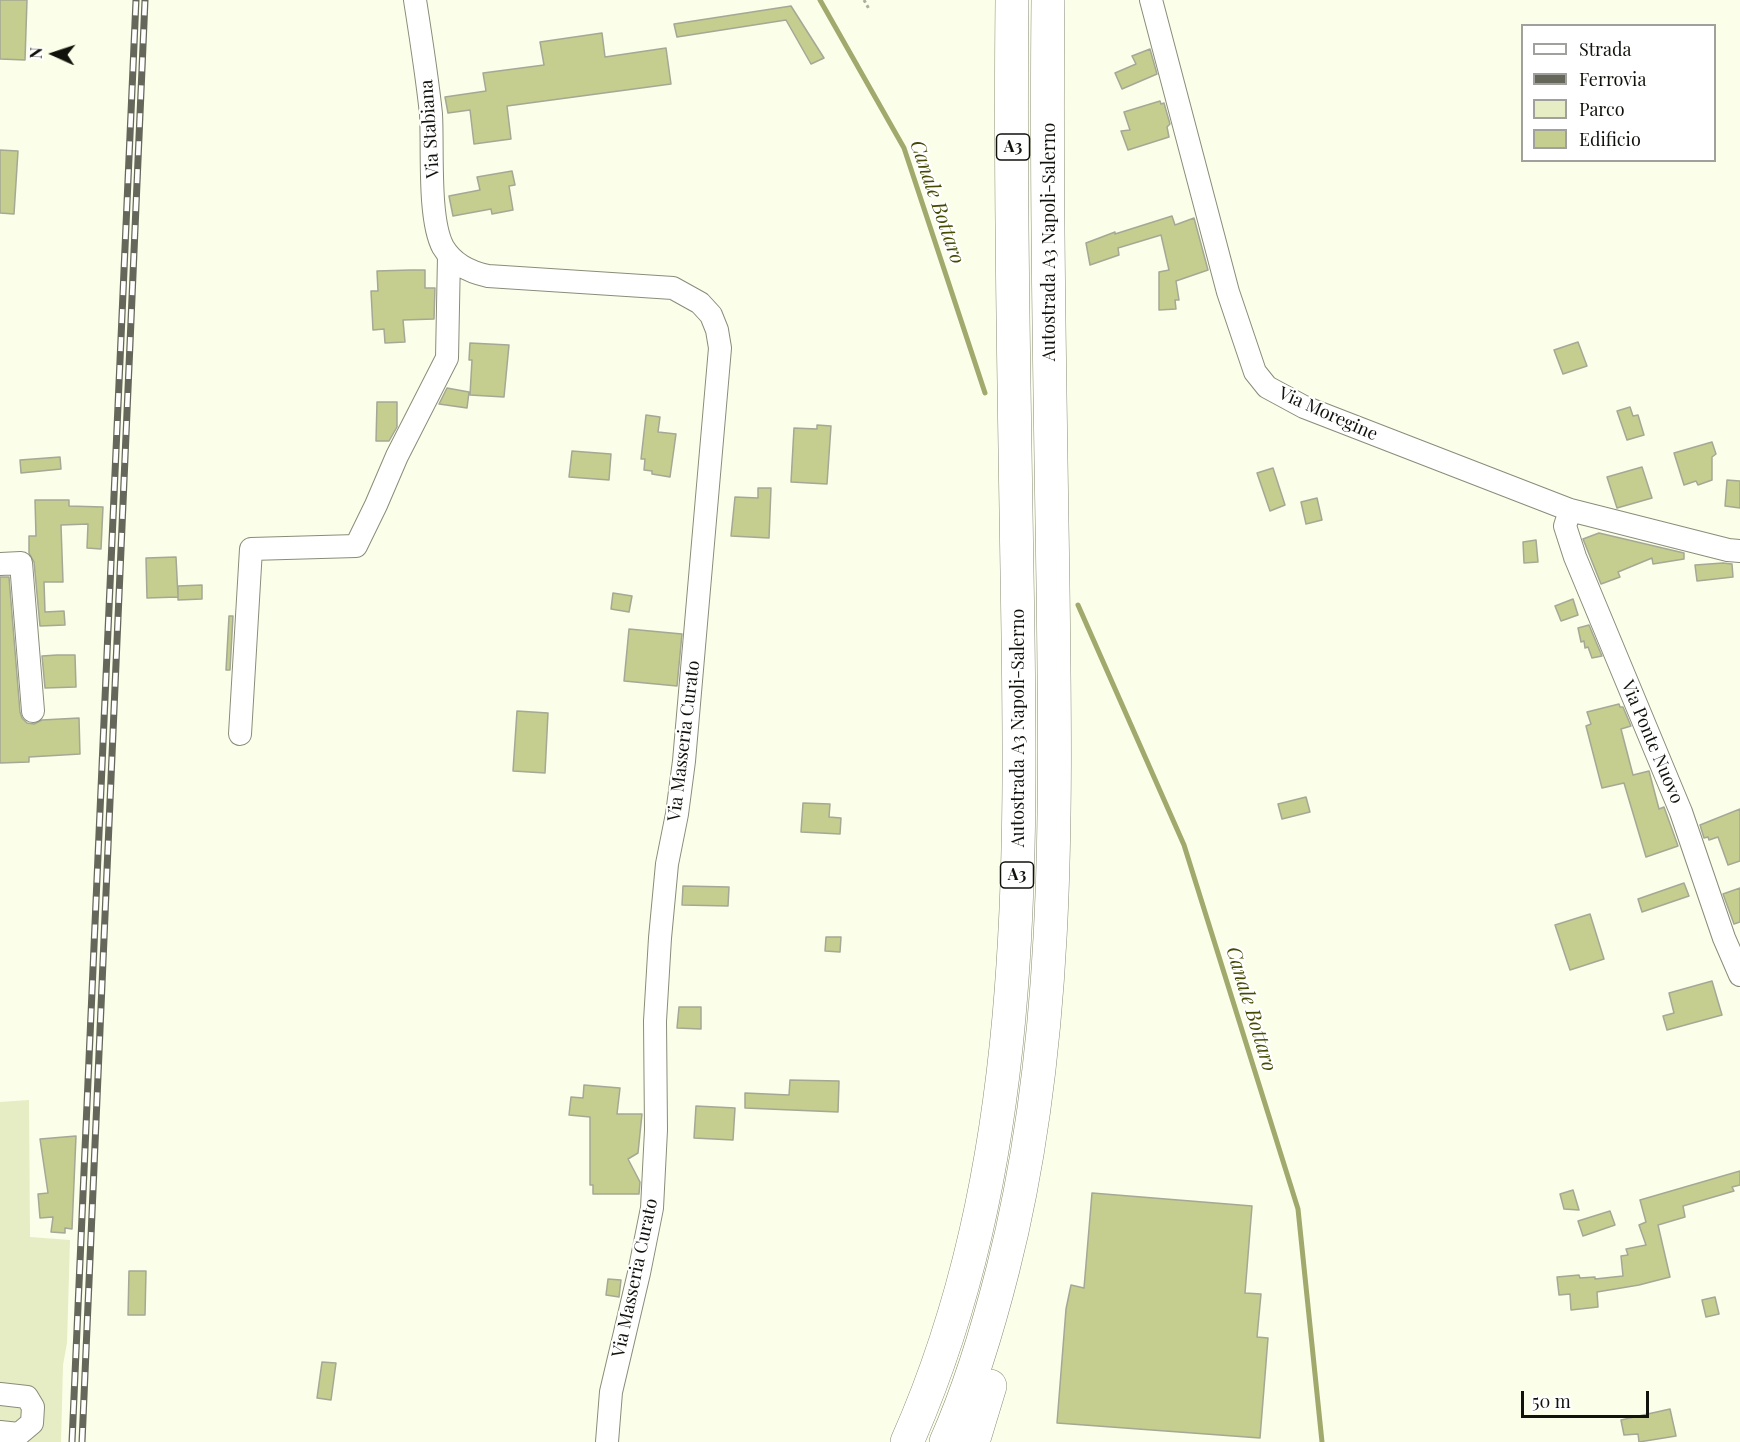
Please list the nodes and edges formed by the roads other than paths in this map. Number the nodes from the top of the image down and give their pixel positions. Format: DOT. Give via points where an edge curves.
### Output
graph roads {
  1 [pos="415,0"];
  2 [pos="1012,0"];
  3 [pos="1048,0"];
  4 [pos="1152,0"];
  5 [pos="449,256"];
  6 [pos="1570,510"];
  7 [pos="1740,551"];
  8 [pos="0,564"];
  9 [pos="33,711"];
  10 [pos="240,734"];
  11 [pos="1740,975"];
  12 [pos="1030,1142"];
  13 [pos="0,1394"];
  14 [pos="0,1432"];
  15 [pos="607,1442"];
  16 [pos="907,1442"];
  17 [pos="946,1442"];
  18 [pos="973,1442"];
  1 -- 5 [label="street, Via Stabiana" via="431,116 436,232"];
  2 -- 16 [label="highway, Autostrada A3 Napoli-Salerno / A3" via="1019,685 1012,990 995,1139 973,1249 944,1348"];
  3 -- 12 [label="highway, Autostrada A3 Napoli-Salerno / A3" via="1055,831 1047,990"];
  4 -- 6 [label="street, Via Moregine" via="1228,291 1255,372 1267,387 1304,407"];
  5 -- 10 [label="street" via="447,358 356,546 251,549"];
  5 -- 15 [label="street, Via Masseria Curato" via="472,273 488,276 673,288 700,303 711,315 720,348 684,761 667,864 660,938 652,1208 610,1392"];
  6 -- 7 [label="street, Via Moregine"];
  6 -- 11 [label="street, Via Ponte Nuovo" via="1565,526 1575,557 1681,812"];
  8 -- 9 [label="street" via="21,563"];
  12 -- 17 [label="highway, Autostrada A3 Napoli-Salerno / A3" via="1009,1246 979,1357"];
  12 -- 18 [label="highway" via="1024,1234 1010,1311"];
  13 -- 14 [label="street" via="27,1397 33,1407 32,1423 19,1434"];
}
